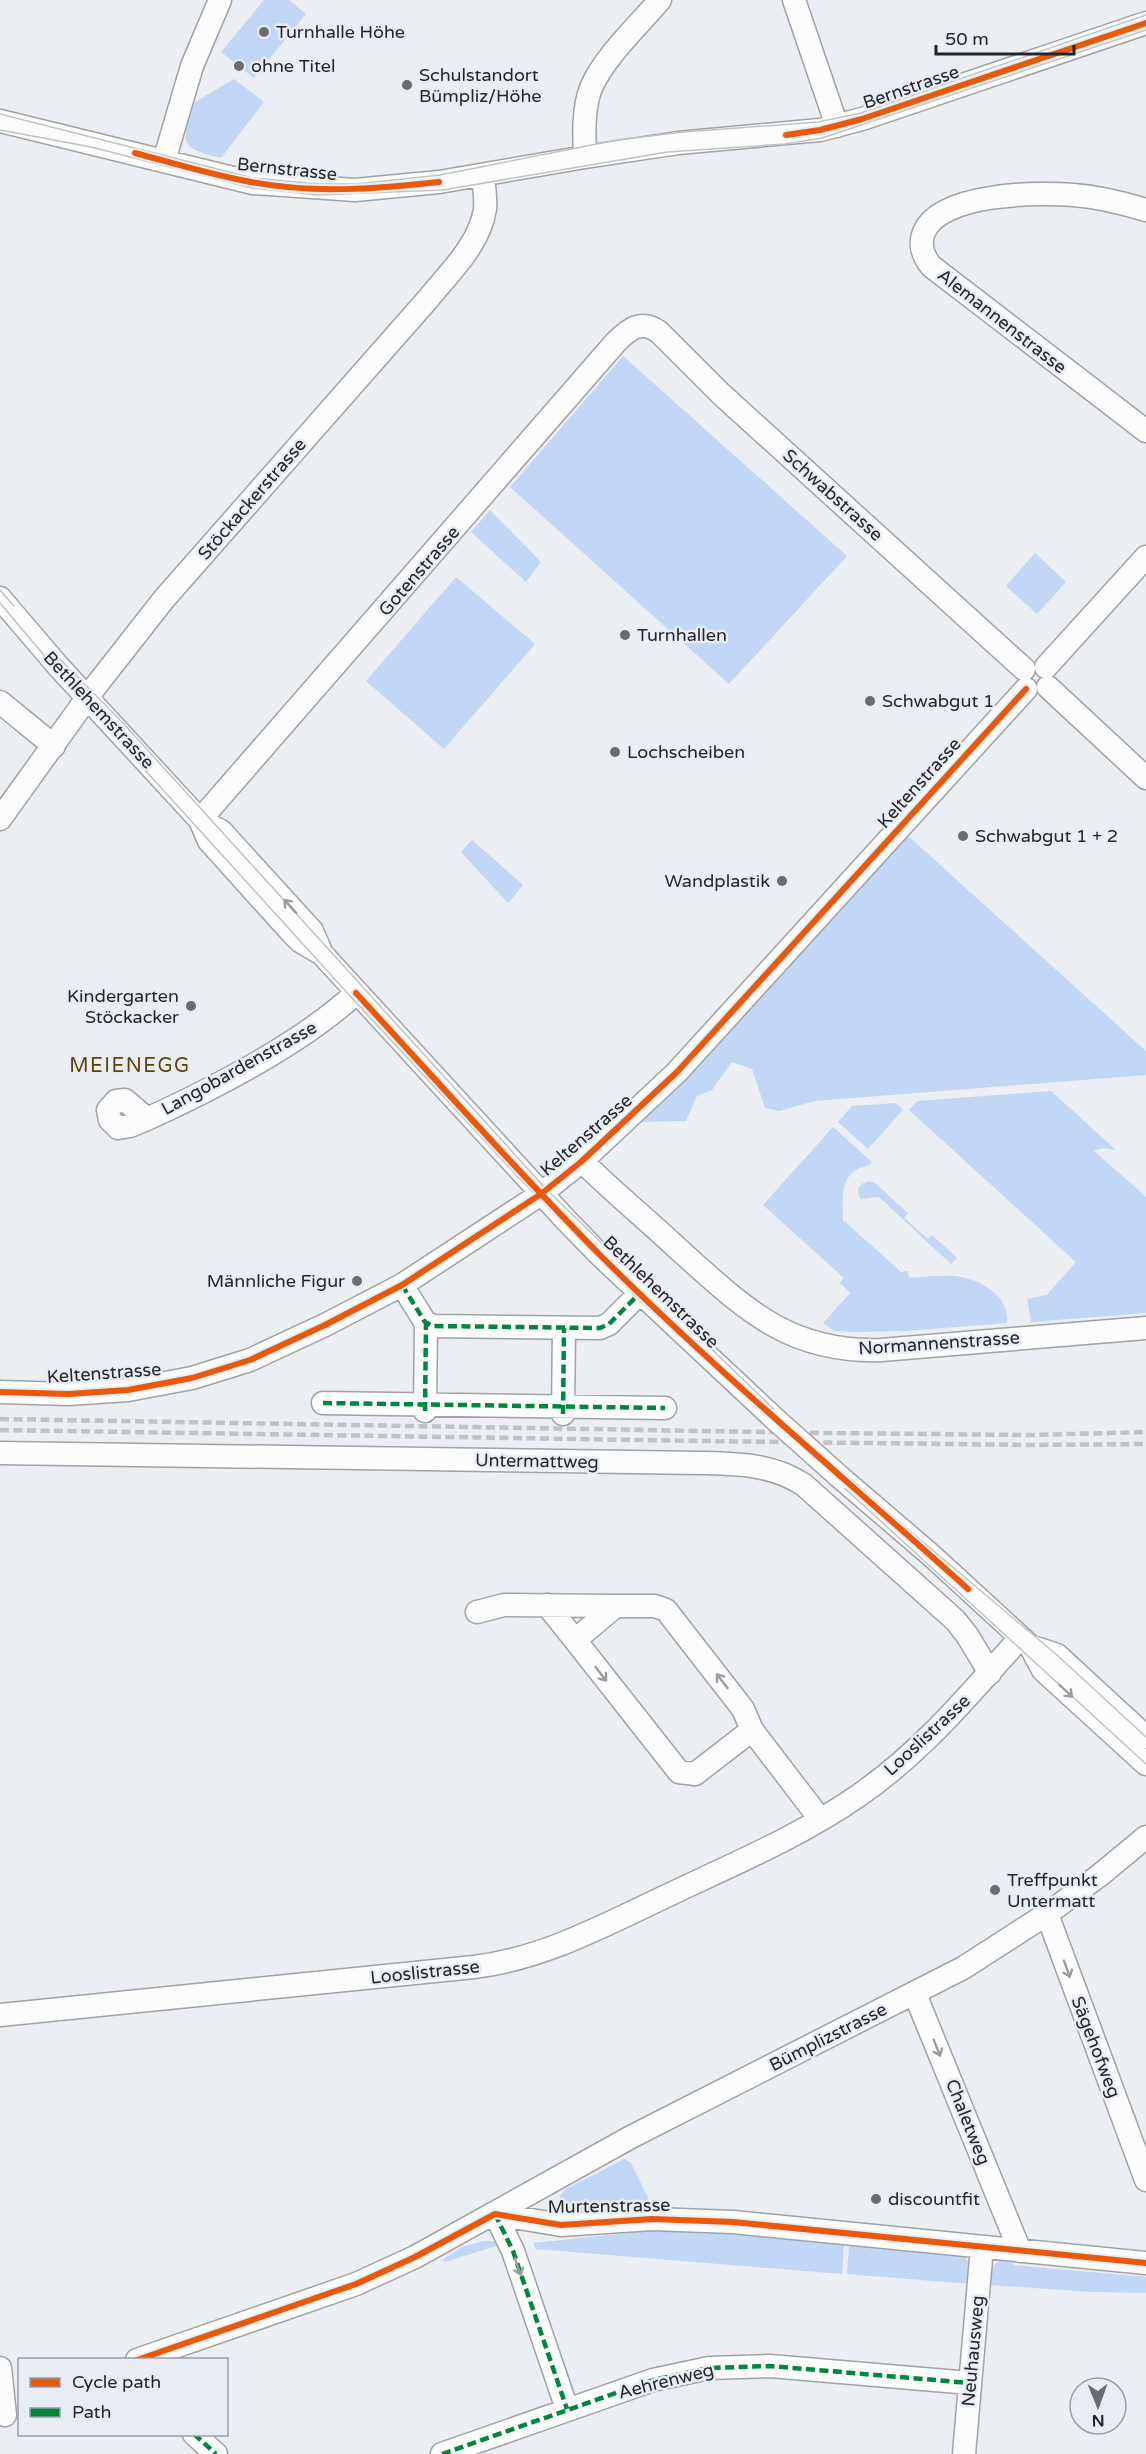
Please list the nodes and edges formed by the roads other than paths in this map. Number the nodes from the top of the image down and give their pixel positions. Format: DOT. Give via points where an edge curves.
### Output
graph roads {
  1 [pos="220,0"];
  2 [pos="660,0"];
  3 [pos="794,0"];
  4 [pos="1146,23"];
  5 [pos="0,122"];
  6 [pos="837,126"];
  7 [pos="585,157"];
  8 [pos="164,161"];
  9 [pos="483,176"];
  10 [pos="1146,210"];
  11 [pos="640,326"];
  12 [pos="1146,431"];
  13 [pos="1146,557"];
  14 [pos="0,598"];
  15 [pos="1036,678"];
  16 [pos="88,699"];
  17 [pos="0,702"];
  18 [pos="54,746"];
  19 [pos="1146,778"];
  20 [pos="0,819"];
  21 [pos="200,820"];
  22 [pos="356,993"];
  23 [pos="147,1119"];
  24 [pos="582,1161"];
  25 [pos="541,1194"];
  26 [pos="402,1285"];
  27 [pos="640,1293"];
  28 [pos="426,1323"];
  29 [pos="564,1328"];
  30 [pos="1146,1328"];
  31 [pos="0,1392"];
  32 [pos="323,1403"];
  33 [pos="425,1408"];
  34 [pos="664,1408"];
  35 [pos="563,1410"];
  36 [pos="0,1453"];
  37 [pos="547,1605"];
  38 [pos="616,1606"];
  39 [pos="477,1612"];
  40 [pos="575,1640"];
  41 [pos="1025,1642"];
  42 [pos="990,1673"];
  43 [pos="752,1730"];
  44 [pos="1146,1737"];
  45 [pos="1146,1764"];
  46 [pos="820,1819"];
  47 [pos="1146,1837"];
  48 [pos="1047,1914"];
  49 [pos="915,1994"];
  50 [pos="0,2015"];
  51 [pos="1146,2180"];
  52 [pos="495,2214"];
  53 [pos="982,2247"];
  54 [pos="1020,2251"];
  55 [pos="1146,2263"];
  56 [pos="143,2358"];
  57 [pos="0,2368"];
  58 [pos="970,2383"];
  59 [pos="567,2409"];
  60 [pos="8,2414"];
  61 [pos="196,2436"];
  62 [pos="216,2454"];
  63 [pos="442,2454"];
  64 [pos="964,2454"];
  1 -- 8 [label="street" via="192,66"];
  2 -- 7 [label="street" via="608,62 591,89"];
  3 -- 6 [label="street"];
  4 -- 6 [label="street, Bernstrasse"];
  5 -- 8 [label="street, Bernstrasse"];
  6 -- 7 [label="street, Bernstrasse"];
  7 -- 9 [label="street, Bernstrasse"];
  8 -- 9 [label="street, Bernstrasse" via="253,183 321,189 385,188"];
  9 -- 16 [label="street, Stöckackerstrasse" via="483,217 464,254 179,581"];
  10 -- 12 [label="street, Alemannenstrasse" via="1075,195 1004,197 943,212 928,224 922,240 924,256 931,266"];
  11 -- 15 [label="street, Schwabstrasse" via="659,332 737,408"];
  11 -- 21 [label="street, Gotenstrasse" via="631,328 616,342"];
  13 -- 15 [label="street, Keltenstrasse"];
  14 -- 16 [label="street, Bethlehemstrasse"];
  15 -- 19 [label="street, Schwabstrasse"];
  15 -- 24 [label="street, Keltenstrasse" via="677,1072"];
  16 -- 18 [label="street, Stöckackerstrasse"];
  16 -- 21 [label="street, Bethlehemstrasse"];
  17 -- 18 [label="street"];
  18 -- 20 [label="street, Stöckackerstrasse"];
  21 -- 22 [label="street, Bethlehemstrasse" via="209,841 269,908 300,941 322,954"];
  22 -- 23 [label="street, Langobardenstrasse" via="331,1015 256,1062"];
  22 -- 25 [label="street, Bethlehemstrasse"];
  24 -- 25 [label="street, Keltenstrasse"];
  24 -- 30 [label="street, Normannenstrasse" via="759,1318 821,1345 880,1350"];
  25 -- 26 [label="street, Keltenstrasse"];
  25 -- 27 [label="street, Bethlehemstrasse"];
  26 -- 28 [label="street"];
  26 -- 31 [label="street, Keltenstrasse" via="278,1349 192,1378 128,1390 68,1394"];
  27 -- 29 [label="street, Bethlehemstrasse" via="605,1327"];
  27 -- 41 [label="street, Bethlehemstrasse, bridge"];
  28 -- 29 [label="street, Bethlehemstrasse"];
  28 -- 33 [label="street"];
  29 -- 35 [label="street"];
  32 -- 33 [label="street"];
  33 -- 35 [label="street"];
  34 -- 35 [label="street"];
  36 -- 42 [label="street, Untermattweg" via="766,1467 804,1485 929,1595 967,1635"];
  37 -- 38 [label="street"];
  37 -- 39 [label="street" via="504,1605"];
  37 -- 40 [label="street"];
  38 -- 40 [label="street"];
  43 -- 38 [label="street, one-way" via="743,1708 666,1610 655,1606"];
  40 -- 43 [label="street, one-way" via="680,1772 695,1774"];
  41 -- 42 [label="street, Looslistrasse"];
  41 -- 44 [label="street, Bethlehemstrasse" via="1056,1655"];
  41 -- 45 [label="street, Bethlehemstrasse, one-way" via="1043,1670"];
  42 -- 46 [label="street, Looslistrasse" via="924,1743 858,1796"];
  43 -- 46 [label="street"];
  46 -- 50 [label="street, Looslistrasse" via="600,1928 518,1960"];
  47 -- 48 [label="street, Bümplizstrasse"];
  48 -- 49 [label="street, Bümplizstrasse"];
  48 -- 51 [label="street, Sägehofweg, one-way"];
  49 -- 52 [label="street, Bümplizstrasse" via="641,2132"];
  49 -- 54 [label="street, Chaletweg, one-way"];
  52 -- 53 [label="street, Murtenstrasse" via="561,2225 652,2219 733,2222"];
  52 -- 56 [label="street" via="364,2281"];
  52 -- 59 [label="street, one-way" via="513,2251"];
  53 -- 54 [label="street, Murtenstrasse"];
  53 -- 58 [label="street, Neuhausweg"];
  54 -- 55 [label="street, Murtenstrasse"];
  57 -- 60 [label="street"];
  58 -- 59 [label="street, Aehrenweg" via="728,2366 670,2376"];
  58 -- 64 [label="street, Neuhausweg"];
  59 -- 63 [label="street, Aehrenweg"];
  61 -- 62 [label="street"];
}
